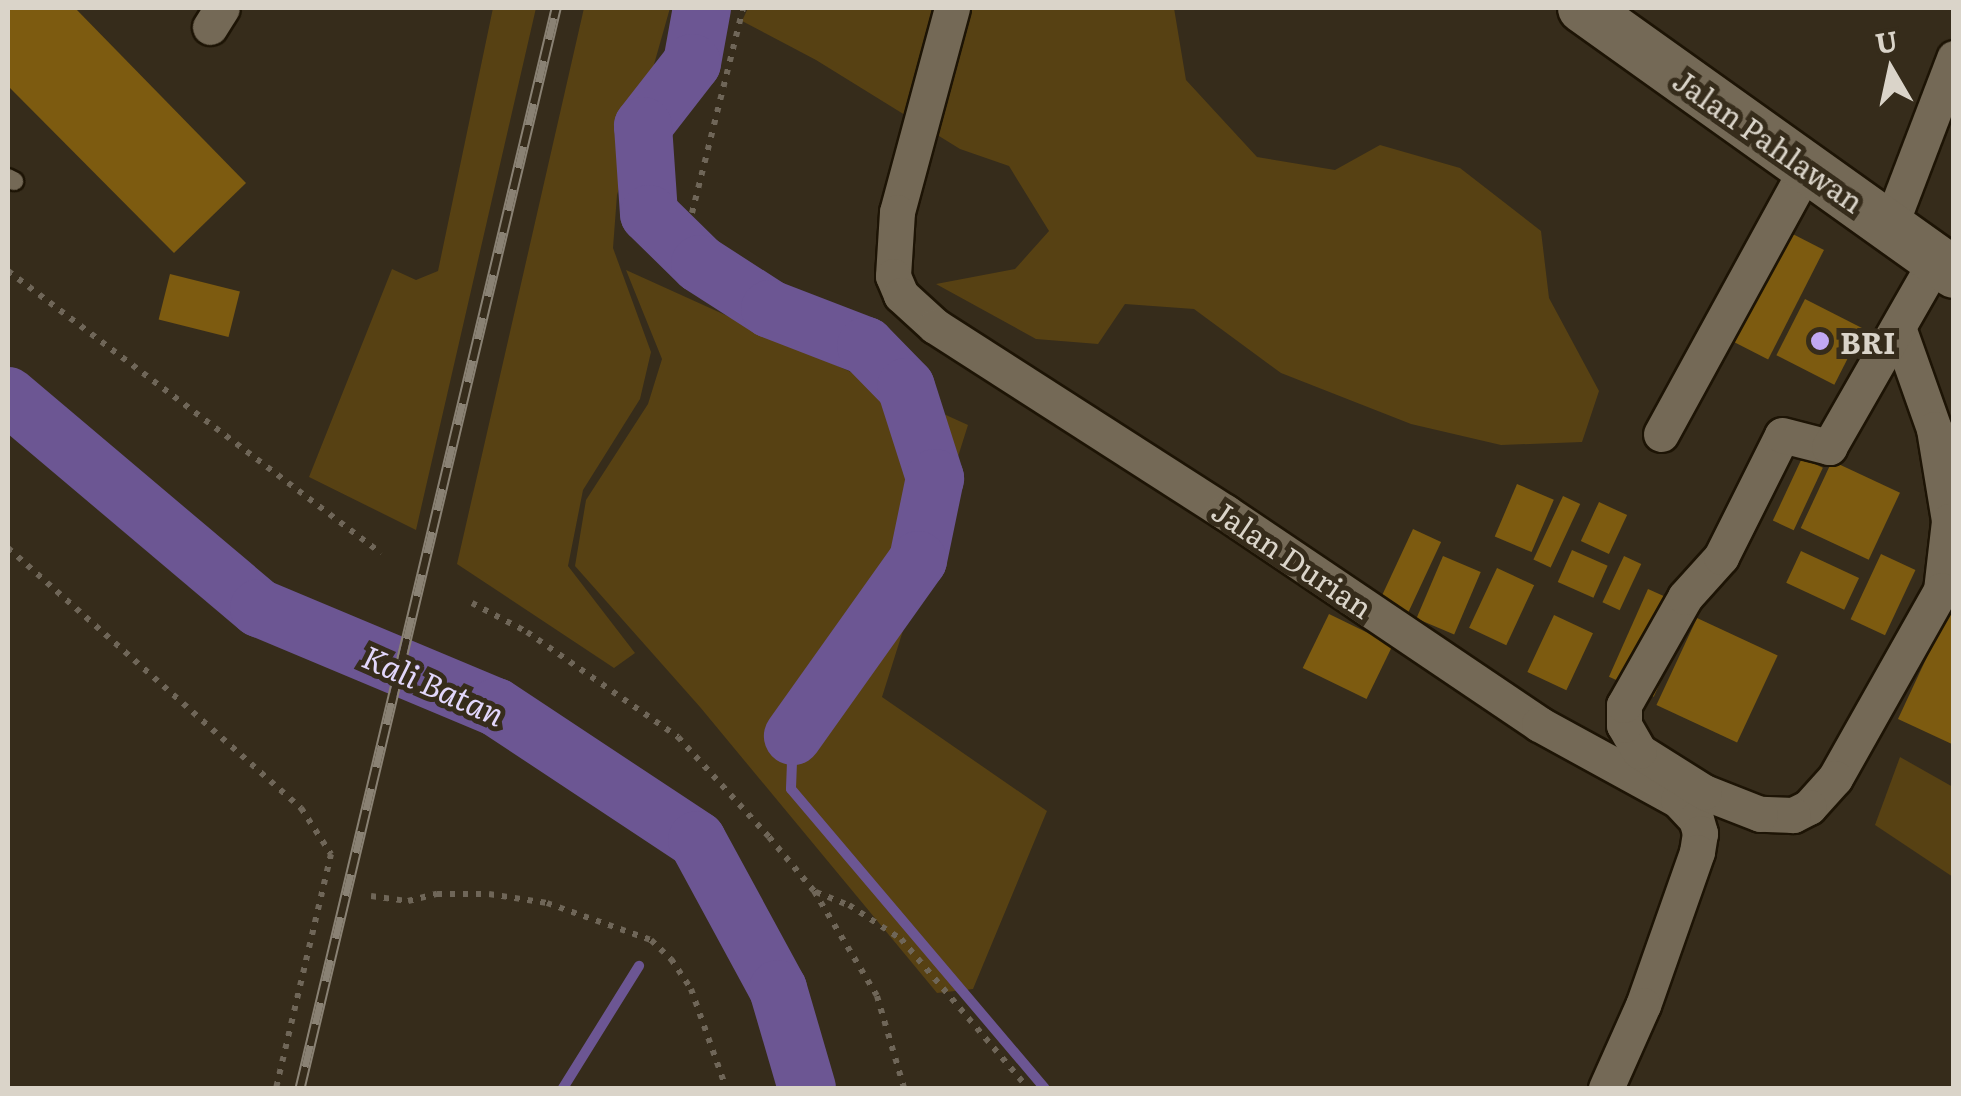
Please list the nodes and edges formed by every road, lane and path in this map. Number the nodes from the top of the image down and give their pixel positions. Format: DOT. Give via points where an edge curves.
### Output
graph roads {
  1 [pos="743,8"];
  2 [pos="952,8"];
  3 [pos="1583,8"];
  4 [pos="1954,58"];
  5 [pos="1807,167"];
  6 [pos="692,214"];
  7 [pos="1890,226"];
  8 [pos="1945,266"];
  9 [pos="8,271"];
  10 [pos="1900,330"];
  11 [pos="1661,434"];
  12 [pos="8,548"];
  13 [pos="381,553"];
  14 [pos="472,603"];
  15 [pos="814,891"];
  16 [pos="371,896"];
  17 [pos="276,1088"];
  18 [pos="726,1088"];
  19 [pos="904,1088"];
  20 [pos="1028,1088"];
  21 [pos="1606,1088"];
  1 -- 6 [label="path"];
  2 -- 21 [label="street, Jalan Durian" via="896,212 892,276 901,295 936,326 1538,724 1678,800 1696,819 1697,852"];
  3 -- 5 [label="main road, Jalan Pahlawan"];
  4 -- 7 [label="street"];
  5 -- 7 [label="main road, Jalan Pahlawan"];
  5 -- 11 [label="street"];
  7 -- 8 [label="main road, Jalan Pahlawan"];
  8 -- 10 [label="street"];
  9 -- 13 [label="path"];
  10 -- 10 [label="street" via="1934,429 1949,521 1941,590 1835,778 1793,815 1760,814 1704,792 1639,750 1624,724 1624,705 1685,598 1721,558 1782,435 1829,448"];
  12 -- 17 [label="path" via="300,808 331,854"];
  14 -- 15 [label="path" via="527,632 678,737"];
  15 -- 19 [label="path" via="877,996"];
  15 -- 20 [label="path" via="901,938"];
  16 -- 18 [label="path" via="408,901 488,894 547,904 651,940 690,989"];
}
